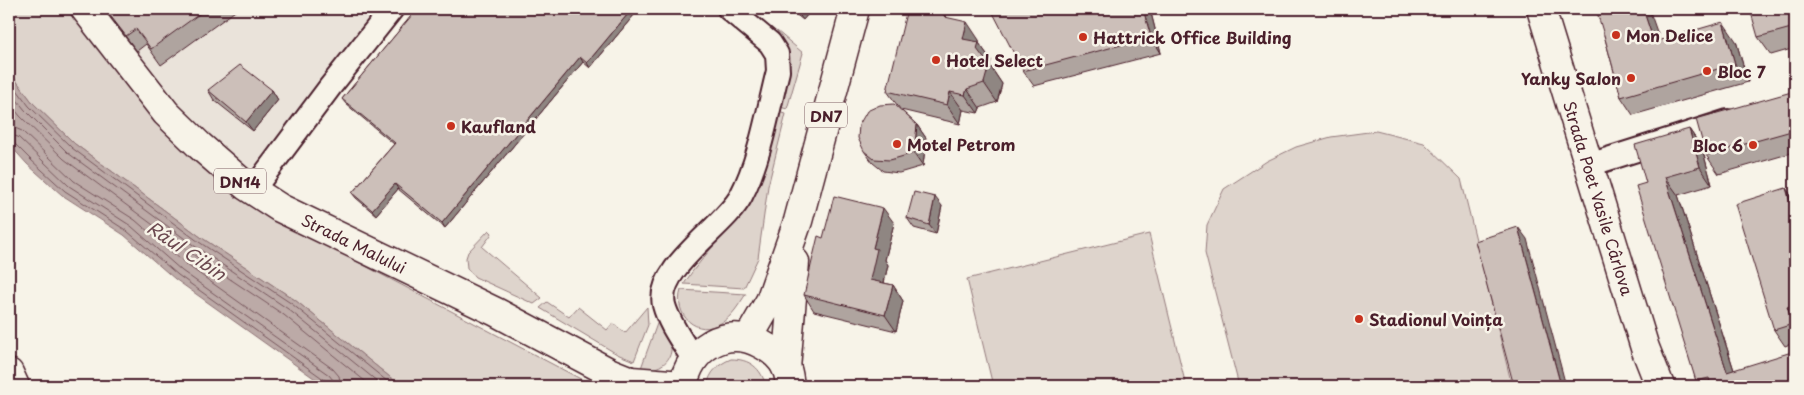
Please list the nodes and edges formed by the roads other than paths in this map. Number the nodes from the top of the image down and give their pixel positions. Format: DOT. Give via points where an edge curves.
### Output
graph roads {
  1 [pos="85,9"];
  2 [pos="392,9"];
  3 [pos="729,9"];
  4 [pos="855,9"];
  5 [pos="1541,9"];
  6 [pos="1745,115"];
  7 [pos="1589,164"];
  8 [pos="253,190"];
  9 [pos="798,221"];
  10 [pos="686,256"];
  11 [pos="749,337"];
  12 [pos="714,342"];
  13 [pos="693,359"];
  14 [pos="9,373"];
  15 [pos="788,377"];
  16 [pos="16,386"];
  17 [pos="683,386"];
  18 [pos="1660,386"];
  1 -- 8 [label="main road, Strada Malului / DN14" via="166,113"];
  2 -- 8 [label="street"];
  3 -- 10 [label="street" via="770,43 777,54 778,71 754,166 741,197"];
  4 -- 9 [label="main road, DN7"];
  5 -- 7 [label="main road, Strada Poet Vasile Cârlova"];
  6 -- 7 [label="street"];
  7 -- 18 [label="main road, Strada Poet Vasile Cârlova" via="1645,348"];
  8 -- 17 [label="main road, Strada Malului / DN14" via="280,208 487,308 611,373 631,381"];
  9 -- 11 [label="main road, DN7" via="770,301"];
  9 -- 15 [label="main road, DN7"];
  10 -- 12 [label="street" via="674,293 676,313 688,328"];
  10 -- 13 [label="street" via="668,279 664,304"];
  11 -- 12 [label="main road" via="730,337"];
  11 -- 15 [label="main road, DN7" via="772,350"];
  12 -- 13 [label="main road"];
  13 -- 17 [label="main road"];
  14 -- 16 [label="main road"];
}
